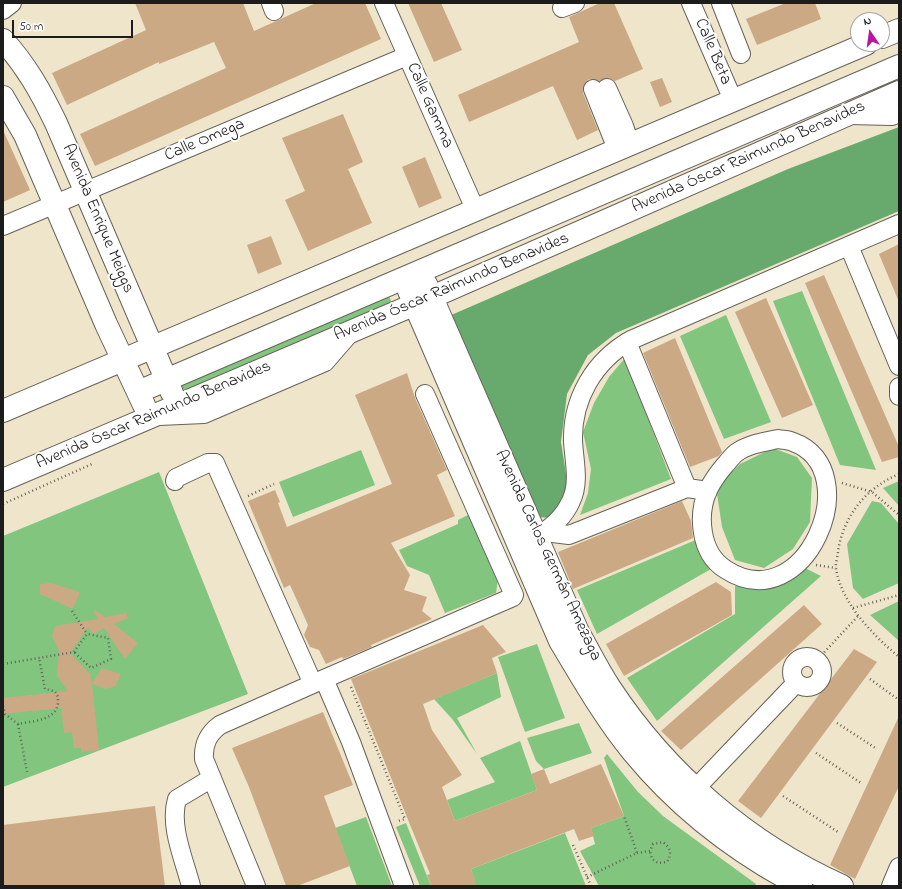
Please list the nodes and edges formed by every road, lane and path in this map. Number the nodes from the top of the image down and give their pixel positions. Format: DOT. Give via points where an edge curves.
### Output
graph roads {
  1 [pos="12,3"];
  2 [pos="384,3"];
  3 [pos="692,3"];
  4 [pos="721,3"];
  5 [pos="3,10"];
  6 [pos="3,40"];
  7 [pos="850,51"];
  8 [pos="741,54"];
  9 [pos="407,56"];
  10 [pos="899,66"];
  11 [pos="600,88"];
  12 [pos="899,92"];
  13 [pos="3,97"];
  14 [pos="733,100"];
  15 [pos="899,113"];
  16 [pos="846,115"];
  17 [pos="623,146"];
  18 [pos="85,191"];
  19 [pos="55,204"];
  20 [pos="474,209"];
  21 [pos="899,224"];
  22 [pos="3,226"];
  23 [pos="849,246"];
  24 [pos="412,276"];
  25 [pos="423,301"];
  26 [pos="352,331"];
  27 [pos="627,342"];
  28 [pos="152,348"];
  29 [pos="123,360"];
  30 [pos="899,366"];
  31 [pos="166,380"];
  32 [pos="899,387"];
  33 [pos="138,392"];
  34 [pos="425,394"];
  35 [pos="899,396"];
  36 [pos="177,406"];
  37 [pos="3,411"];
  38 [pos="150,417"];
  39 [pos="899,474"];
  40 [pos="3,480"];
  41 [pos="175,480"];
  42 [pos="827,482"];
  43 [pos="688,488"];
  44 [pos="708,491"];
  45 [pos="872,492"];
  46 [pos="899,515"];
  47 [pos="541,535"];
  48 [pos="899,595"];
  49 [pos="854,608"];
  50 [pos="72,611"];
  51 [pos="859,615"];
  52 [pos="87,634"];
  53 [pos="74,652"];
  54 [pos="899,656"];
  55 [pos="39,658"];
  56 [pos="816,661"];
  57 [pos="3,664"];
  58 [pos="870,679"];
  59 [pos="319,682"];
  60 [pos="347,688"];
  61 [pos="899,700"];
  62 [pos="3,706"];
  63 [pos="837,723"];
  64 [pos="18,724"];
  65 [pos="877,750"];
  66 [pos="816,753"];
  67 [pos="27,772"];
  68 [pos="212,778"];
  69 [pos="861,783"];
  70 [pos="696,788"];
  71 [pos="783,796"];
  72 [pos="624,816"];
  73 [pos="405,819"];
  74 [pos="838,832"];
  75 [pos="573,845"];
  76 [pos="650,851"];
  77 [pos="637,853"];
  78 [pos="899,867"];
  79 [pos="587,877"];
  80 [pos="778,880"];
  81 [pos="191,886"];
  82 [pos="256,886"];
  83 [pos="404,886"];
  84 [pos="591,886"];
  85 [pos="801,886"];
  86 [pos="842,886"];
  87 [pos="891,886"];
  1 -- 5 [label="street"];
  2 -- 9 [label="street, Calle Gamma"];
  3 -- 14 [label="street, Calle Beta"];
  4 -- 8 [label="street"];
  6 -- 18 [label="main road, Avenida Enrique Meiggs" via="20,58 38,86"];
  7 -- 14 [label="main road"];
  9 -- 18 [label="street, Calle Omega"];
  9 -- 20 [label="street, Calle Gamma"];
  10 -- 24 [label="main road, Avenida Óscar Raimundo Benavides"];
  11 -- 17 [label="street" via="624,126"];
  12 -- 16 [label="main road, Avenida Óscar Raimundo Benavides"];
  13 -- 19 [label="main road, Avenida Enrique Meiggs" via="25,135"];
  14 -- 17 [label="main road"];
  15 -- 16 [label="street" via="892,116"];
  16 -- 25 [label="main road, Avenida Óscar Raimundo Benavides"];
  17 -- 20 [label="main road"];
  18 -- 19 [label="street, Calle Omega"];
  18 -- 28 [label="main road, Avenida Enrique Meiggs"];
  19 -- 22 [label="street, Calle Omega"];
  19 -- 29 [label="main road, Avenida Enrique Meiggs"];
  20 -- 28 [label="main road"];
  21 -- 23 [label="street"];
  23 -- 27 [label="street"];
  23 -- 30 [label="street"];
  24 -- 25 [label="main road, Avenida Carlos Germán Amezaga"];
  24 -- 31 [label="main road, Avenida Óscar Raimundo Benavides"];
  25 -- 26 [label="main road, Avenida Óscar Raimundo Benavides"];
  25 -- 47 [label="main road, Avenida Carlos Germán Amezaga"];
  25 -- 80 [label="main road, Avenida Carlos Germán Amezaga" via="560,640 592,694 634,753 682,804"];
  26 -- 36 [label="main road, Avenida Óscar Raimundo Benavides"];
  26 -- 38 [label="street" via="325,362 204,414"];
  27 -- 43 [label="street"];
  27 -- 47 [label="street" via="605,358 584,387 575,412 573,441 577,474 572,500 557,524"];
  28 -- 29 [label="main road"];
  28 -- 31 [label="main road, Avenida Enrique Meiggs"];
  29 -- 33 [label="main road, Avenida Enrique Meiggs"];
  29 -- 37 [label="main road"];
  31 -- 33 [label="main road, Avenida Óscar Raimundo Benavides"];
  31 -- 36 [label="main road, Avenida Enrique Meiggs"];
  32 -- 35 [label="street"];
  33 -- 38 [label="main road, Avenida Enrique Meiggs"];
  34 -- 59 [label="street" via="514,596"];
  36 -- 38 [label="main road, Avenida Óscar Raimundo Benavides"];
  38 -- 40 [label="main road, Avenida Óscar Raimundo Benavides"];
  39 -- 45 [label="path" via="888,478"];
  41 -- 59 [label="street" via="208,462 215,463"];
  42 -- 44 [label="street" via="821,465 810,452 794,442 778,439 756,443 735,454 717,475"];
  42 -- 44 [label="street" via="827,500 822,524 814,544 804,558 791,569 772,579 753,580 736,577 720,566 708,553 703,535 703,516"];
  42 -- 45 [label="path" via="843,483"];
  43 -- 44 [label="street"];
  43 -- 47 [label="street" via="569,534"];
  45 -- 46 [label="path"];
  45 -- 49 [label="path" via="864,496 850,514 841,536 836,568"];
  47 -- 70 [label="main road, Avenida Carlos Germán Amezaga" via="578,632 609,688 653,745"];
  48 -- 49 [label="path"];
  49 -- 51 [label="path"];
  50 -- 52 [label="path"];
  51 -- 54 [label="path" via="878,639"];
  51 -- 56 [label="path"];
  52 -- 53 [label="path"];
  52 -- 53 [label="path" via="108,638 111,659 91,668"];
  53 -- 55 [label="path"];
  55 -- 57 [label="path"];
  55 -- 64 [label="path" via="45,689 57,694 58,704 49,717"];
  56 -- 70 [label="street" via="821,670 817,683 808,687 796,683"];
  58 -- 61 [label="path"];
  59 -- 68 [label="street" via="211,731 203,751"];
  59 -- 83 [label="street" via="350,742"];
  60 -- 73 [label="path" via="352,686"];
  62 -- 64 [label="path" via="5,714"];
  63 -- 65 [label="path"];
  64 -- 67 [label="path"];
  66 -- 69 [label="path"];
  68 -- 81 [label="street" via="177,799 174,808 175,825"];
  68 -- 82 [label="street"];
  70 -- 86 [label="main road, Avenida Carlos Germán Amezaga" via="752,834 793,860"];
  71 -- 74 [label="path"];
  72 -- 77 [label="path"];
  75 -- 79 [label="path"];
  76 -- 76 [label="path" via="653,844 663,842 670,847 671,855 667,862 658,863 652,859"];
  76 -- 77 [label="path"];
  77 -- 79 [label="path"];
  78 -- 87 [label="street"];
  79 -- 84 [label="path"];
  80 -- 85 [label="main road, Avenida Carlos Germán Amezaga"];
}
